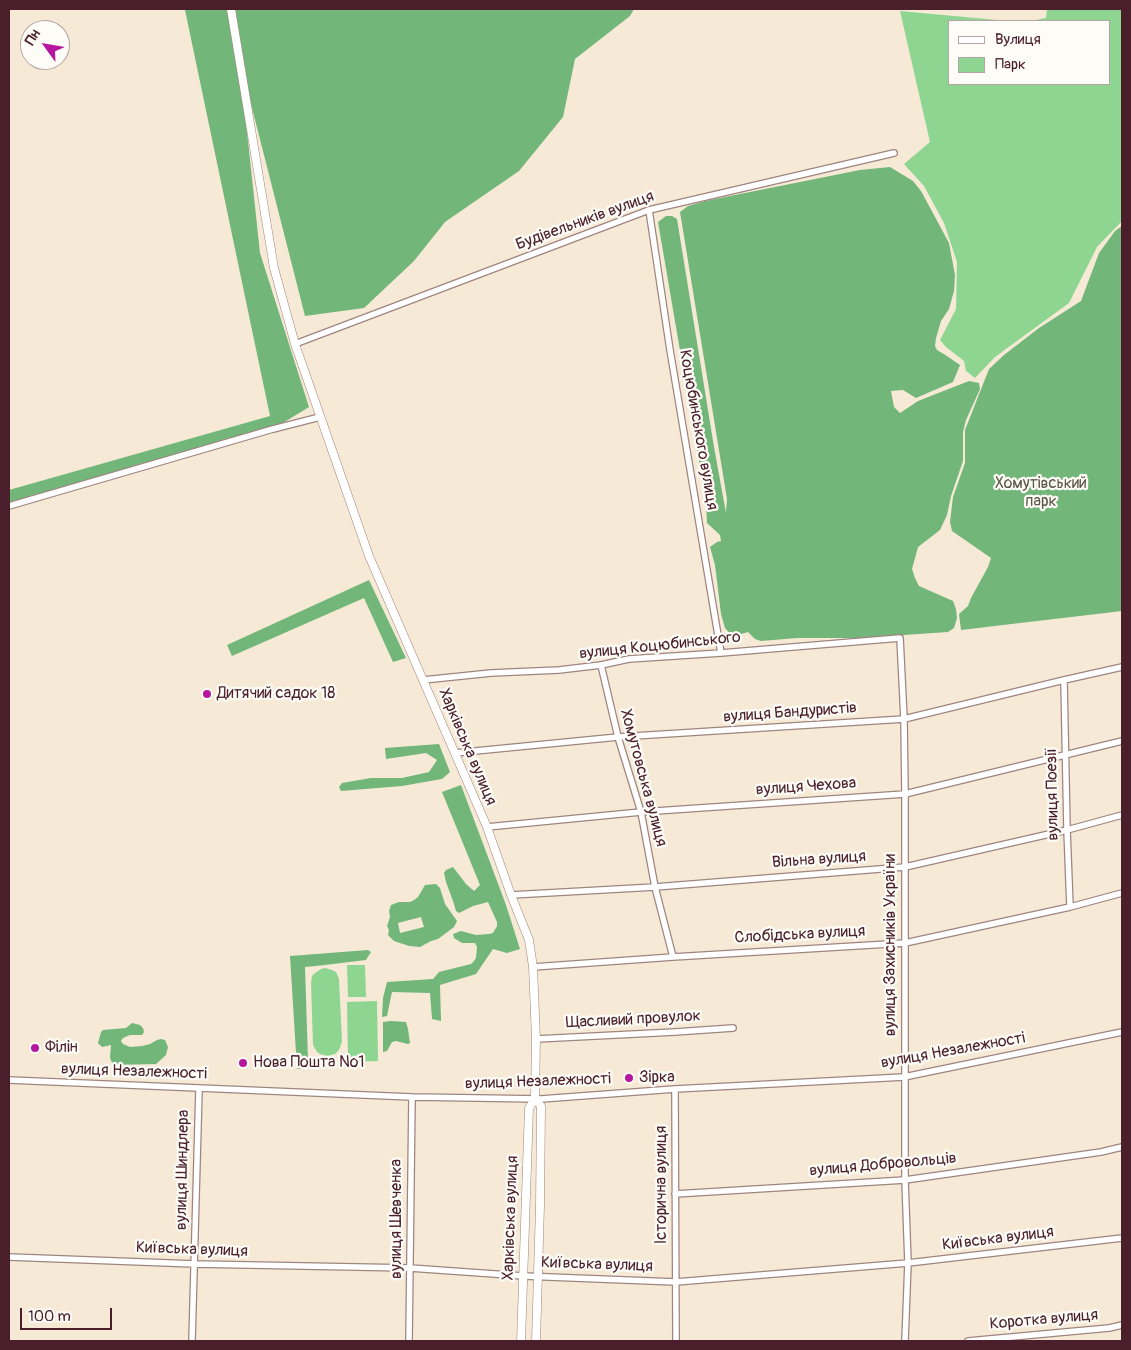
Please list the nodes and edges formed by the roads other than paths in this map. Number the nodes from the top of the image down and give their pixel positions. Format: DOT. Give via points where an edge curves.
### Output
graph roads {
  1 [pos="231,9"];
  2 [pos="894,153"];
  3 [pos="649,210"];
  4 [pos="295,344"];
  5 [pos="320,417"];
  6 [pos="9,506"];
  7 [pos="900,638"];
  8 [pos="721,653"];
  9 [pos="601,665"];
  10 [pos="1122,667"];
  11 [pos="423,680"];
  12 [pos="1064,680"];
  13 [pos="904,719"];
  14 [pos="618,737"];
  15 [pos="1122,741"];
  16 [pos="455,754"];
  17 [pos="1065,756"];
  18 [pos="905,794"];
  19 [pos="641,812"];
  20 [pos="1122,815"];
  21 [pos="487,828"];
  22 [pos="1067,830"];
  23 [pos="905,867"];
  24 [pos="655,887"];
  25 [pos="1122,893"];
  26 [pos="511,895"];
  27 [pos="1070,907"];
  28 [pos="905,943"];
  29 [pos="673,957"];
  30 [pos="533,967"];
  31 [pos="733,1028"];
  32 [pos="1122,1032"];
  33 [pos="536,1039"];
  34 [pos="904,1077"];
  35 [pos="9,1080"];
  36 [pos="199,1088"];
  37 [pos="675,1089"];
  38 [pos="412,1097"];
  39 [pos="535,1099"];
  40 [pos="1122,1147"];
  41 [pos="905,1180"];
  42 [pos="675,1194"];
  43 [pos="1122,1238"];
  44 [pos="9,1257"];
  45 [pos="908,1263"];
  46 [pos="195,1264"];
  47 [pos="410,1268"];
  48 [pos="523,1276"];
  49 [pos="537,1276"];
  50 [pos="676,1282"];
  51 [pos="1122,1325"];
  52 [pos="192,1341"];
  53 [pos="409,1341"];
  54 [pos="521,1341"];
  55 [pos="536,1341"];
  56 [pos="676,1341"];
  57 [pos="905,1341"];
  58 [pos="968,1341"];
  1 -- 4 [label="street, Харківська вулиця" via="274,268"];
  2 -- 3 [label="street, Будівельників вулиця"];
  3 -- 4 [label="street, Будівельників вулиця"];
  3 -- 8 [label="street, Коцюбинського вулиця"];
  4 -- 5 [label="street, Харківська вулиця"];
  5 -- 6 [label="street"];
  5 -- 11 [label="street, Харківська вулиця" via="369,556"];
  7 -- 8 [label="street, вулиця Коцюбинського"];
  7 -- 13 [label="street, вулиця Захисників України"];
  8 -- 9 [label="street, вулиця Коцюбинського" via="629,659"];
  9 -- 11 [label="street, вулиця Коцюбинського"];
  9 -- 14 [label="street, Хомутовська вулиця"];
  10 -- 12 [label="street, вулиця Бандуристів"];
  11 -- 16 [label="street, Харківська вулиця"];
  12 -- 13 [label="street, вулиця Бандуристів"];
  12 -- 17 [label="street, вулиця Поезії"];
  13 -- 14 [label="street, вулиця Бандуристів"];
  13 -- 18 [label="street, вулиця Захисників України"];
  14 -- 16 [label="street, вулиця Бандуристів"];
  14 -- 19 [label="street, Хомутовська вулиця"];
  15 -- 17 [label="street, вулиця Чехова"];
  16 -- 21 [label="street, Харківська вулиця"];
  17 -- 18 [label="street, вулиця Чехова"];
  17 -- 22 [label="street, вулиця Поезії"];
  18 -- 19 [label="street, вулиця Чехова"];
  18 -- 23 [label="street, вулиця Захисників України"];
  19 -- 21 [label="street, вулиця Чехова"];
  19 -- 24 [label="street, Хомутовська вулиця"];
  20 -- 22 [label="street, Вільна вулиця"];
  21 -- 26 [label="street, Харківська вулиця"];
  22 -- 23 [label="street, Вільна вулиця"];
  22 -- 27 [label="street, вулиця Поезії"];
  23 -- 24 [label="street, Вільна вулиця"];
  23 -- 28 [label="street, вулиця Захисників України"];
  24 -- 26 [label="street, Вільна вулиця"];
  24 -- 29 [label="street, Хомутовська вулиця"];
  25 -- 27 [label="street, Слобідська вулиця"];
  26 -- 30 [label="street, Харківська вулиця" via="529,940"];
  27 -- 28 [label="street, Слобідська вулиця"];
  28 -- 29 [label="street, Слобідська вулиця"];
  28 -- 34 [label="street, вулиця Захисників України"];
  29 -- 30 [label="street, Слобідська вулиця"];
  30 -- 33 [label="street, Харківська вулиця"];
  31 -- 33 [label="street, Щасливий провулок"];
  32 -- 34 [label="street, вулиця Незалежності"];
  33 -- 39 [label="street, Харківська вулиця"];
  34 -- 37 [label="street, вулиця Незалежності"];
  34 -- 41 [label="street, вулиця Захисників України"];
  35 -- 36 [label="street, вулиця Незалежності"];
  36 -- 38 [label="street, вулиця Незалежності"];
  36 -- 46 [label="street, вулиця Шиндлера"];
  37 -- 39 [label="street, вулиця Незалежності"];
  37 -- 42 [label="street, Історична вулиця"];
  38 -- 39 [label="street, вулиця Незалежності"];
  38 -- 47 [label="street, вулиця Шевченка"];
  39 -- 48 [label="street, Харківська вулиця" via="529,1108"];
  39 -- 49 [label="street, Харківська вулиця" via="541,1106"];
  40 -- 41 [label="street, вулиця Добровольців"];
  41 -- 42 [label="street, вулиця Добровольців"];
  41 -- 45 [label="street, вулиця Захисників України"];
  42 -- 50 [label="street, Історична вулиця"];
  43 -- 45 [label="street, Київська вулиця"];
  44 -- 46 [label="street, Київська вулиця"];
  45 -- 50 [label="street, Київська вулиця"];
  45 -- 57 [label="street, вулиця Захисників України"];
  46 -- 47 [label="street, Київська вулиця"];
  46 -- 52 [label="street, вулиця Шиндлера"];
  47 -- 48 [label="street, Київська вулиця"];
  47 -- 53 [label="street, вулиця Шевченка"];
  48 -- 49 [label="street, Київська вулиця"];
  48 -- 54 [label="street, Харківська вулиця"];
  49 -- 50 [label="street, Київська вулиця"];
  49 -- 55 [label="street, Харківська вулиця"];
  50 -- 56 [label="street, Історична вулиця"];
  51 -- 58 [label="street, Коротка вулиця"];
}
